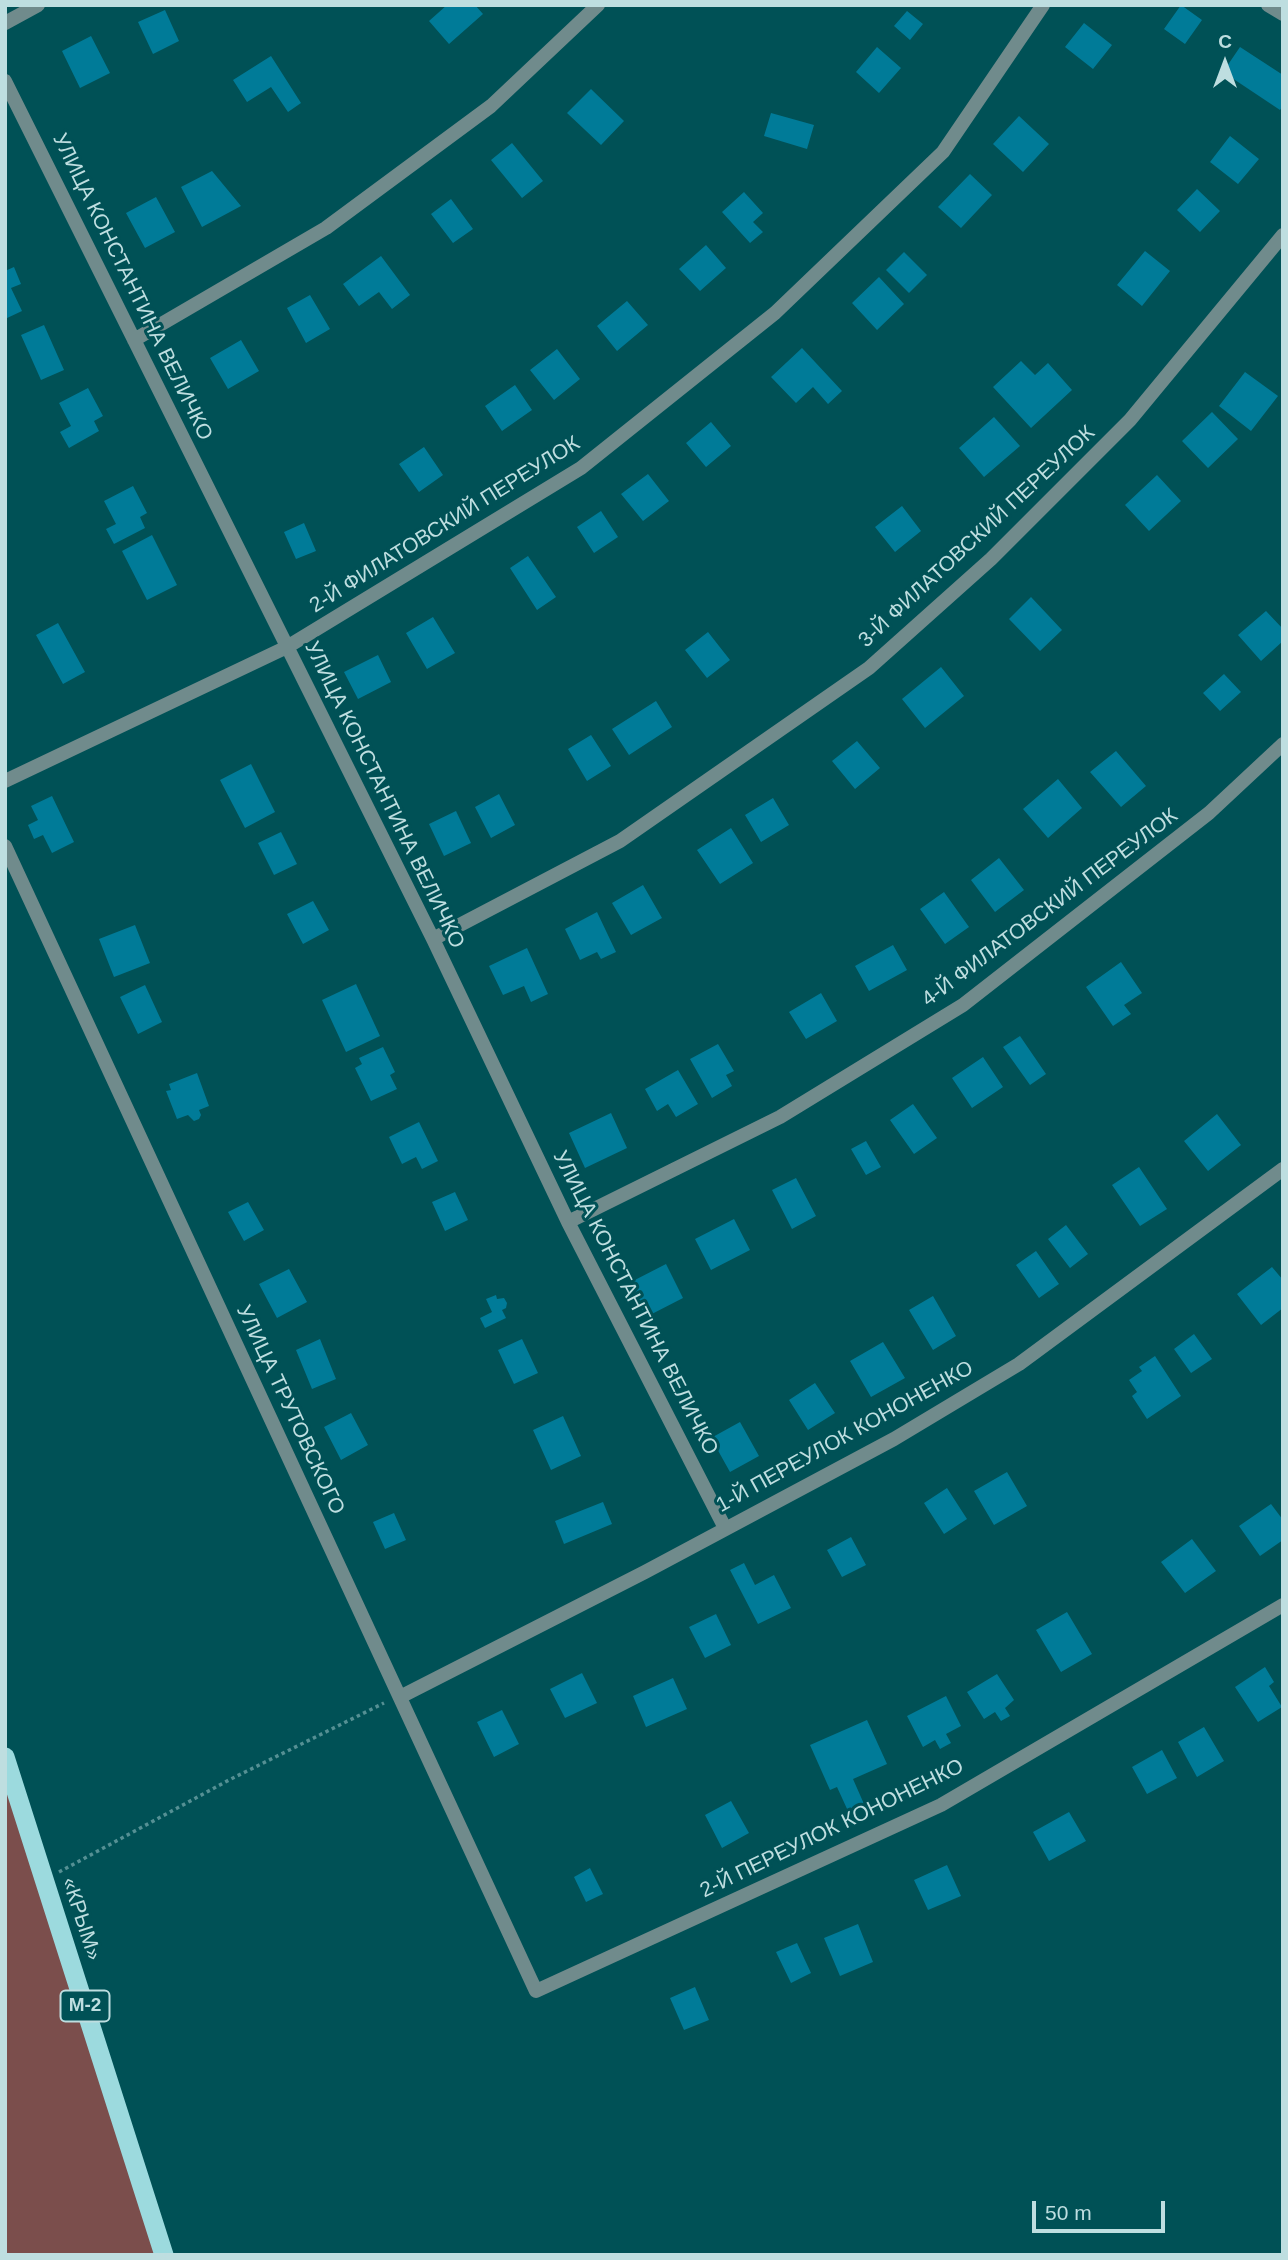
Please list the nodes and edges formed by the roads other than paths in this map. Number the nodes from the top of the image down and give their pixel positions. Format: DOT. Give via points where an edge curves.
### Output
graph roads {
  1 [pos="38,5"];
  2 [pos="598,5"];
  3 [pos="1043,5"];
  4 [pos="1268,5"];
  5 [pos="1283,14"];
  6 [pos="5,23"];
  7 [pos="5,80"];
  8 [pos="1283,235"];
  9 [pos="134,340"];
  10 [pos="287,647"];
  11 [pos="1283,744"];
  12 [pos="5,781"];
  13 [pos="5,846"];
  14 [pos="433,939"];
  15 [pos="1283,1169"];
  16 [pos="568,1222"];
  17 [pos="725,1528"];
  18 [pos="1283,1605"];
  19 [pos="400,1697"];
  20 [pos="5,1757"];
  21 [pos="536,1991"];
  22 [pos="164,2255"];
  1 -- 6 [label="street"];
  2 -- 9 [label="street" via="491,106 326,228"];
  3 -- 10 [label="street, 2-Й ФИЛАТОВСКИЙ ПЕРЕУЛОК" via="943,152 775,313 581,468"];
  4 -- 5 [label="street"];
  7 -- 9 [label="street, УЛИЦА КОНСТАНТИНА ВЕЛИЧКО"];
  8 -- 14 [label="street, 3-Й ФИЛАТОВСКИЙ ПЕРЕУЛОК" via="1130,420 991,559 869,668 620,841"];
  9 -- 10 [label="street, УЛИЦА КОНСТАНТИНА ВЕЛИЧКО"];
  10 -- 12 [label="street, 2-Й ФИЛАТОВСКИЙ ПЕРЕУЛОК"];
  10 -- 14 [label="street, УЛИЦА КОНСТАНТИНА ВЕЛИЧКО"];
  11 -- 16 [label="street, 4-Й ФИЛАТОВСКИЙ ПЕРЕУЛОК" via="1209,813 963,1005 780,1117"];
  13 -- 19 [label="street, УЛИЦА ТРУТОВСКОГО"];
  14 -- 16 [label="street, УЛИЦА КОНСТАНТИНА ВЕЛИЧКО"];
  15 -- 17 [label="street, 1-Й ПЕРЕУЛОК КОНОНЕНКО" via="1019,1364 894,1438"];
  16 -- 17 [label="street, УЛИЦА КОНСТАНТИНА ВЕЛИЧКО"];
  17 -- 19 [label="street, 1-Й ПЕРЕУЛОК КОНОНЕНКО"];
  18 -- 21 [label="street, 2-Й ПЕРЕУЛОК КОНОНЕНКО" via="941,1805"];
  19 -- 21 [label="street, УЛИЦА ТРУТОВСКОГО"];
  20 -- 22 [label="highway, «КРЫМ» / М-2"];
}
